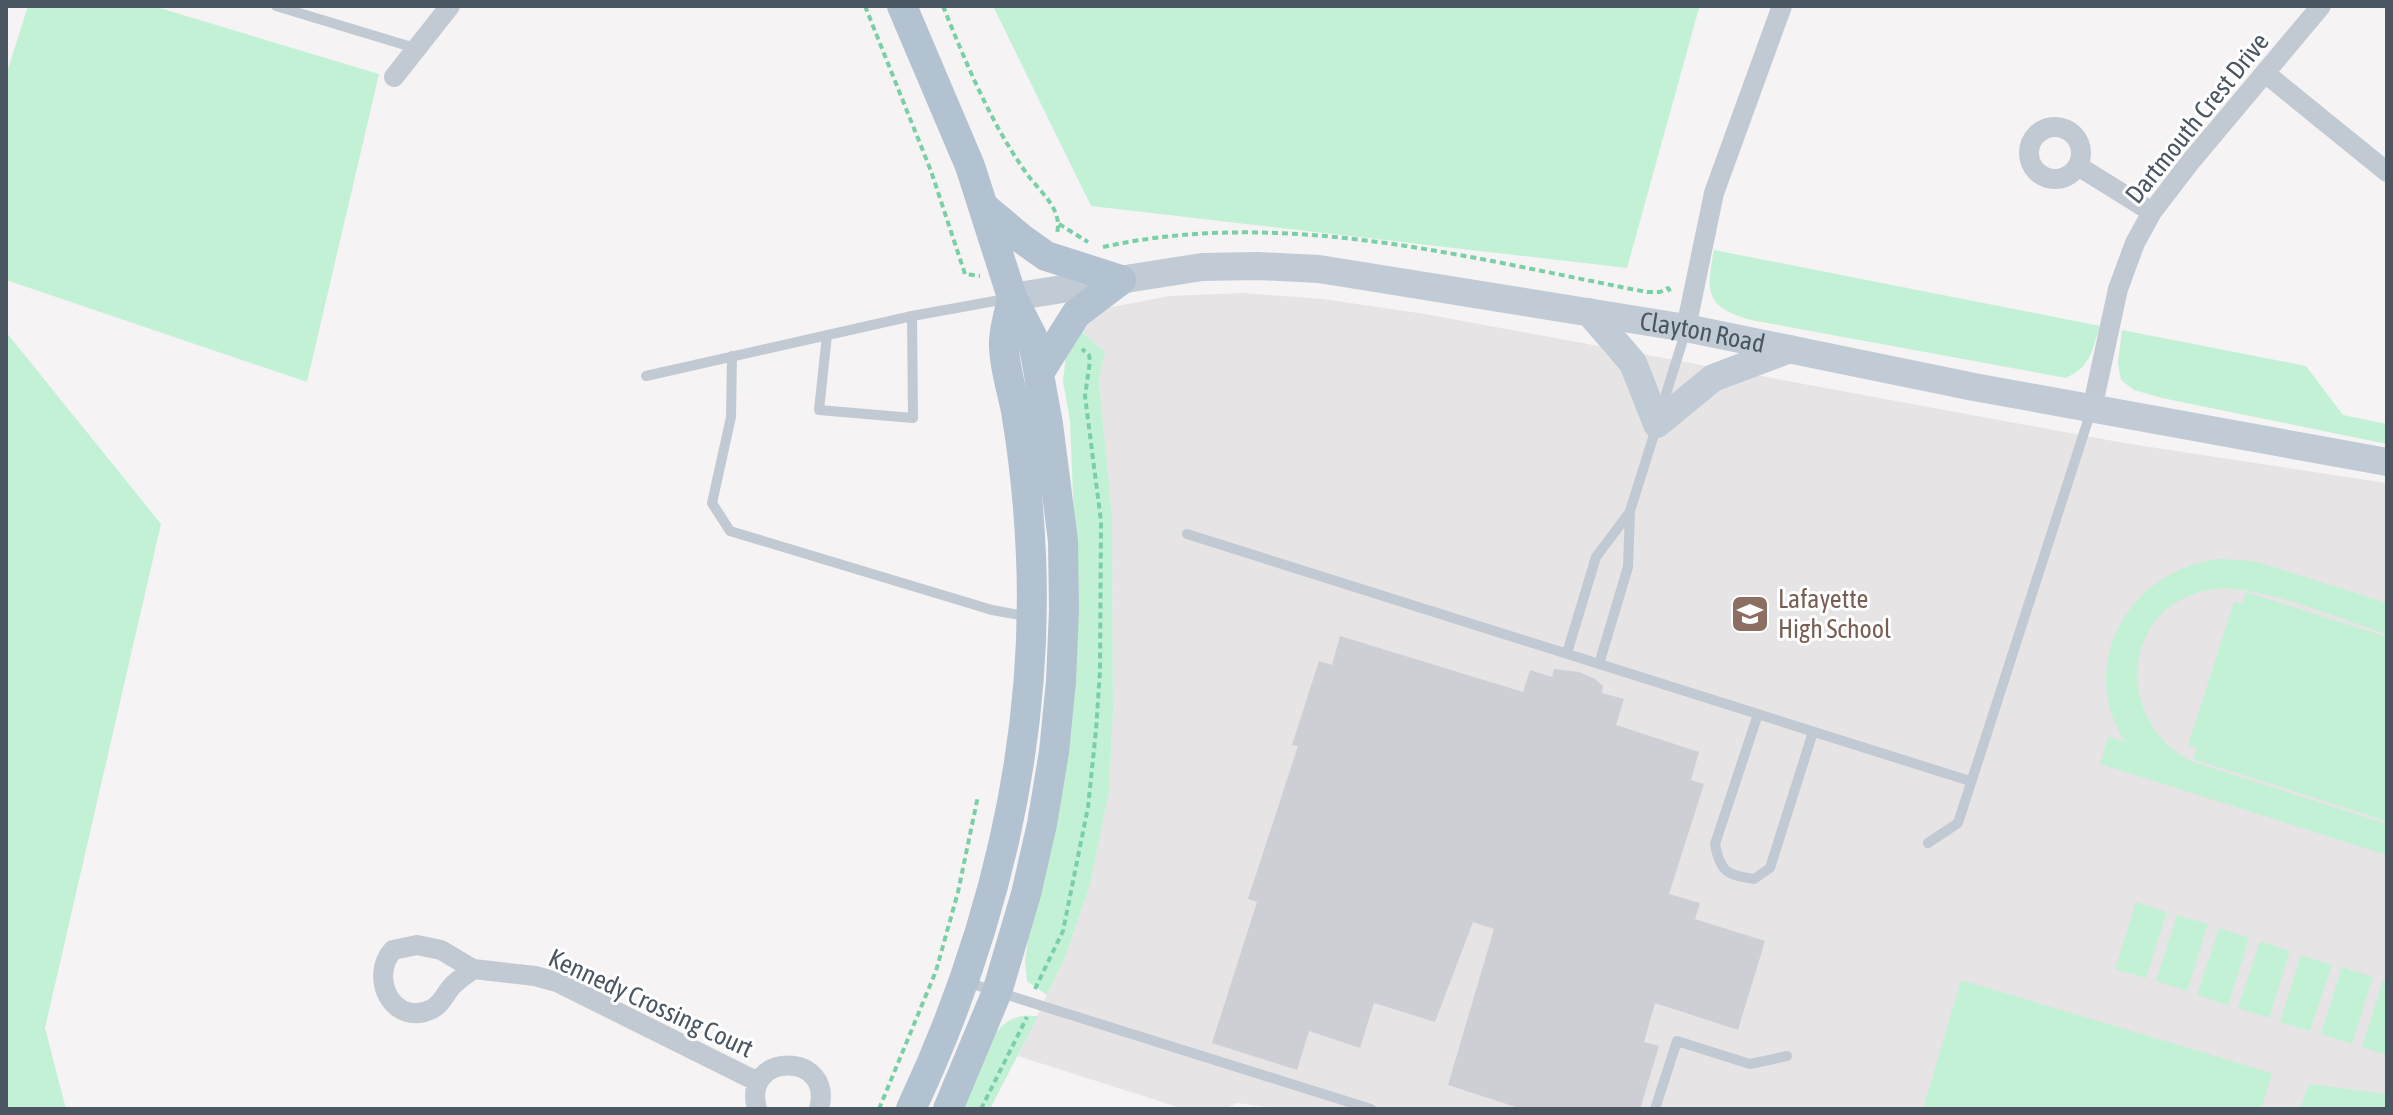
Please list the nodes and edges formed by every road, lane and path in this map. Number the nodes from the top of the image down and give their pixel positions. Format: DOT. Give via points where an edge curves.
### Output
graph roads {
  1 [pos="276,6"];
  2 [pos="450,6"];
  3 [pos="865,6"];
  4 [pos="902,6"];
  5 [pos="943,6"];
  6 [pos="1782,6"];
  7 [pos="2321,6"];
  8 [pos="415,48"];
  9 [pos="2265,73"];
  10 [pos="394,77"];
  11 [pos="2078,166"];
  12 [pos="2387,172"];
  13 [pos="985,208"];
  14 [pos="2152,212"];
  15 [pos="1056,236"];
  16 [pos="965,274"];
  17 [pos="1121,280"];
  18 [pos="1012,297"];
  19 [pos="1589,312"];
  20 [pos="912,316"];
  21 [pos="1686,328"];
  22 [pos="827,335"];
  23 [pos="1791,349"];
  24 [pos="732,356"];
  25 [pos="1039,373"];
  26 [pos="646,376"];
  27 [pos="2092,409"];
  28 [pos="1657,424"];
  29 [pos="2387,462"];
  30 [pos="1630,511"];
  31 [pos="1187,534"];
  32 [pos="1032,617"];
  33 [pos="1567,653"];
  34 [pos="1599,664"];
  35 [pos="1758,714"];
  36 [pos="1813,732"];
  37 [pos="1970,781"];
  38 [pos="978,796"];
  39 [pos="1928,843"];
  40 [pos="473,969"];
  41 [pos="964,982"];
  42 [pos="997,992"];
  43 [pos="1028,1014"];
  44 [pos="1787,1056"];
  45 [pos="758,1082"];
  46 [pos="757,1109"];
  47 [pos="819,1109"];
  48 [pos="879,1109"];
  49 [pos="911,1109"];
  50 [pos="948,1109"];
  51 [pos="981,1109"];
  52 [pos="1371,1109"];
  53 [pos="1655,1109"];
  1 -- 8 [label="lane"];
  2 -- 8 [label="street"];
  3 -- 16 [label="path" via="931,171"];
  4 -- 13 [label="main road"];
  5 -- 15 [label="path" via="1012,152 1050,200 1059,224"];
  6 -- 21 [label="street" via="1714,193"];
  7 -- 9 [label="street, Dartmouth Crest Drive"];
  8 -- 10 [label="street"];
  9 -- 12 [label="street"];
  9 -- 14 [label="street, Dartmouth Crest Drive"];
  11 -- 14 [label="street"];
  13 -- 17 [label="main road" via="1046,256"];
  13 -- 18 [label="main road"];
  14 -- 27 [label="street, Dartmouth Crest Drive" via="2118,289"];
  17 -- 18 [label="main road, Clayton Road"];
  17 -- 19 [label="main road, Clayton Road" via="1202,267 1319,269"];
  17 -- 25 [label="main road" via="1076,314"];
  18 -- 20 [label="lane"];
  18 -- 25 [label="main road" via="1032,336"];
  18 -- 32 [label="main road" via="1004,345 1026,483"];
  19 -- 21 [label="main road, Clayton Road"];
  19 -- 28 [label="main road" via="1633,363"];
  20 -- 22 [label="lane"];
  20 -- 22 [label="lane" via="913,418 819,410"];
  21 -- 23 [label="main road, Clayton Road"];
  21 -- 28 [label="lane"];
  22 -- 24 [label="lane"];
  23 -- 27 [label="main road, Clayton Road"];
  23 -- 28 [label="main road" via="1713,378"];
  24 -- 26 [label="lane"];
  24 -- 32 [label="lane" via="731,417 712,503 730,531 992,610"];
  25 -- 42 [label="main road" via="1063,541 1061,681 1042,824"];
  27 -- 29 [label="main road, Clayton Road"];
  27 -- 37 [label="lane"];
  28 -- 30 [label="lane"];
  30 -- 33 [label="lane" via="1596,557"];
  30 -- 34 [label="lane" via="1628,567"];
  31 -- 33 [label="lane"];
  32 -- 41 [label="main road" via="1012,804"];
  33 -- 34 [label="lane"];
  34 -- 35 [label="lane"];
  35 -- 36 [label="lane"];
  35 -- 36 [label="lane" via="1715,844 1719,863 1732,876 1754,879 1770,868"];
  36 -- 37 [label="lane"];
  37 -- 39 [label="lane" via="1958,823"];
  38 -- 48 [label="path" via="936,971"];
  40 -- 45 [label="street, Kennedy Crossing Court" via="557,982"];
  41 -- 42 [label="lane"];
  41 -- 49 [label="main road"];
  42 -- 50 [label="main road"];
  42 -- 52 [label="lane"];
  43 -- 51 [label="path"];
  44 -- 53 [label="lane" via="1750,1064 1677,1041"];
  45 -- 46 [label="street"];
  45 -- 47 [label="street" via="776,1067 799,1066 817,1082"];
}
